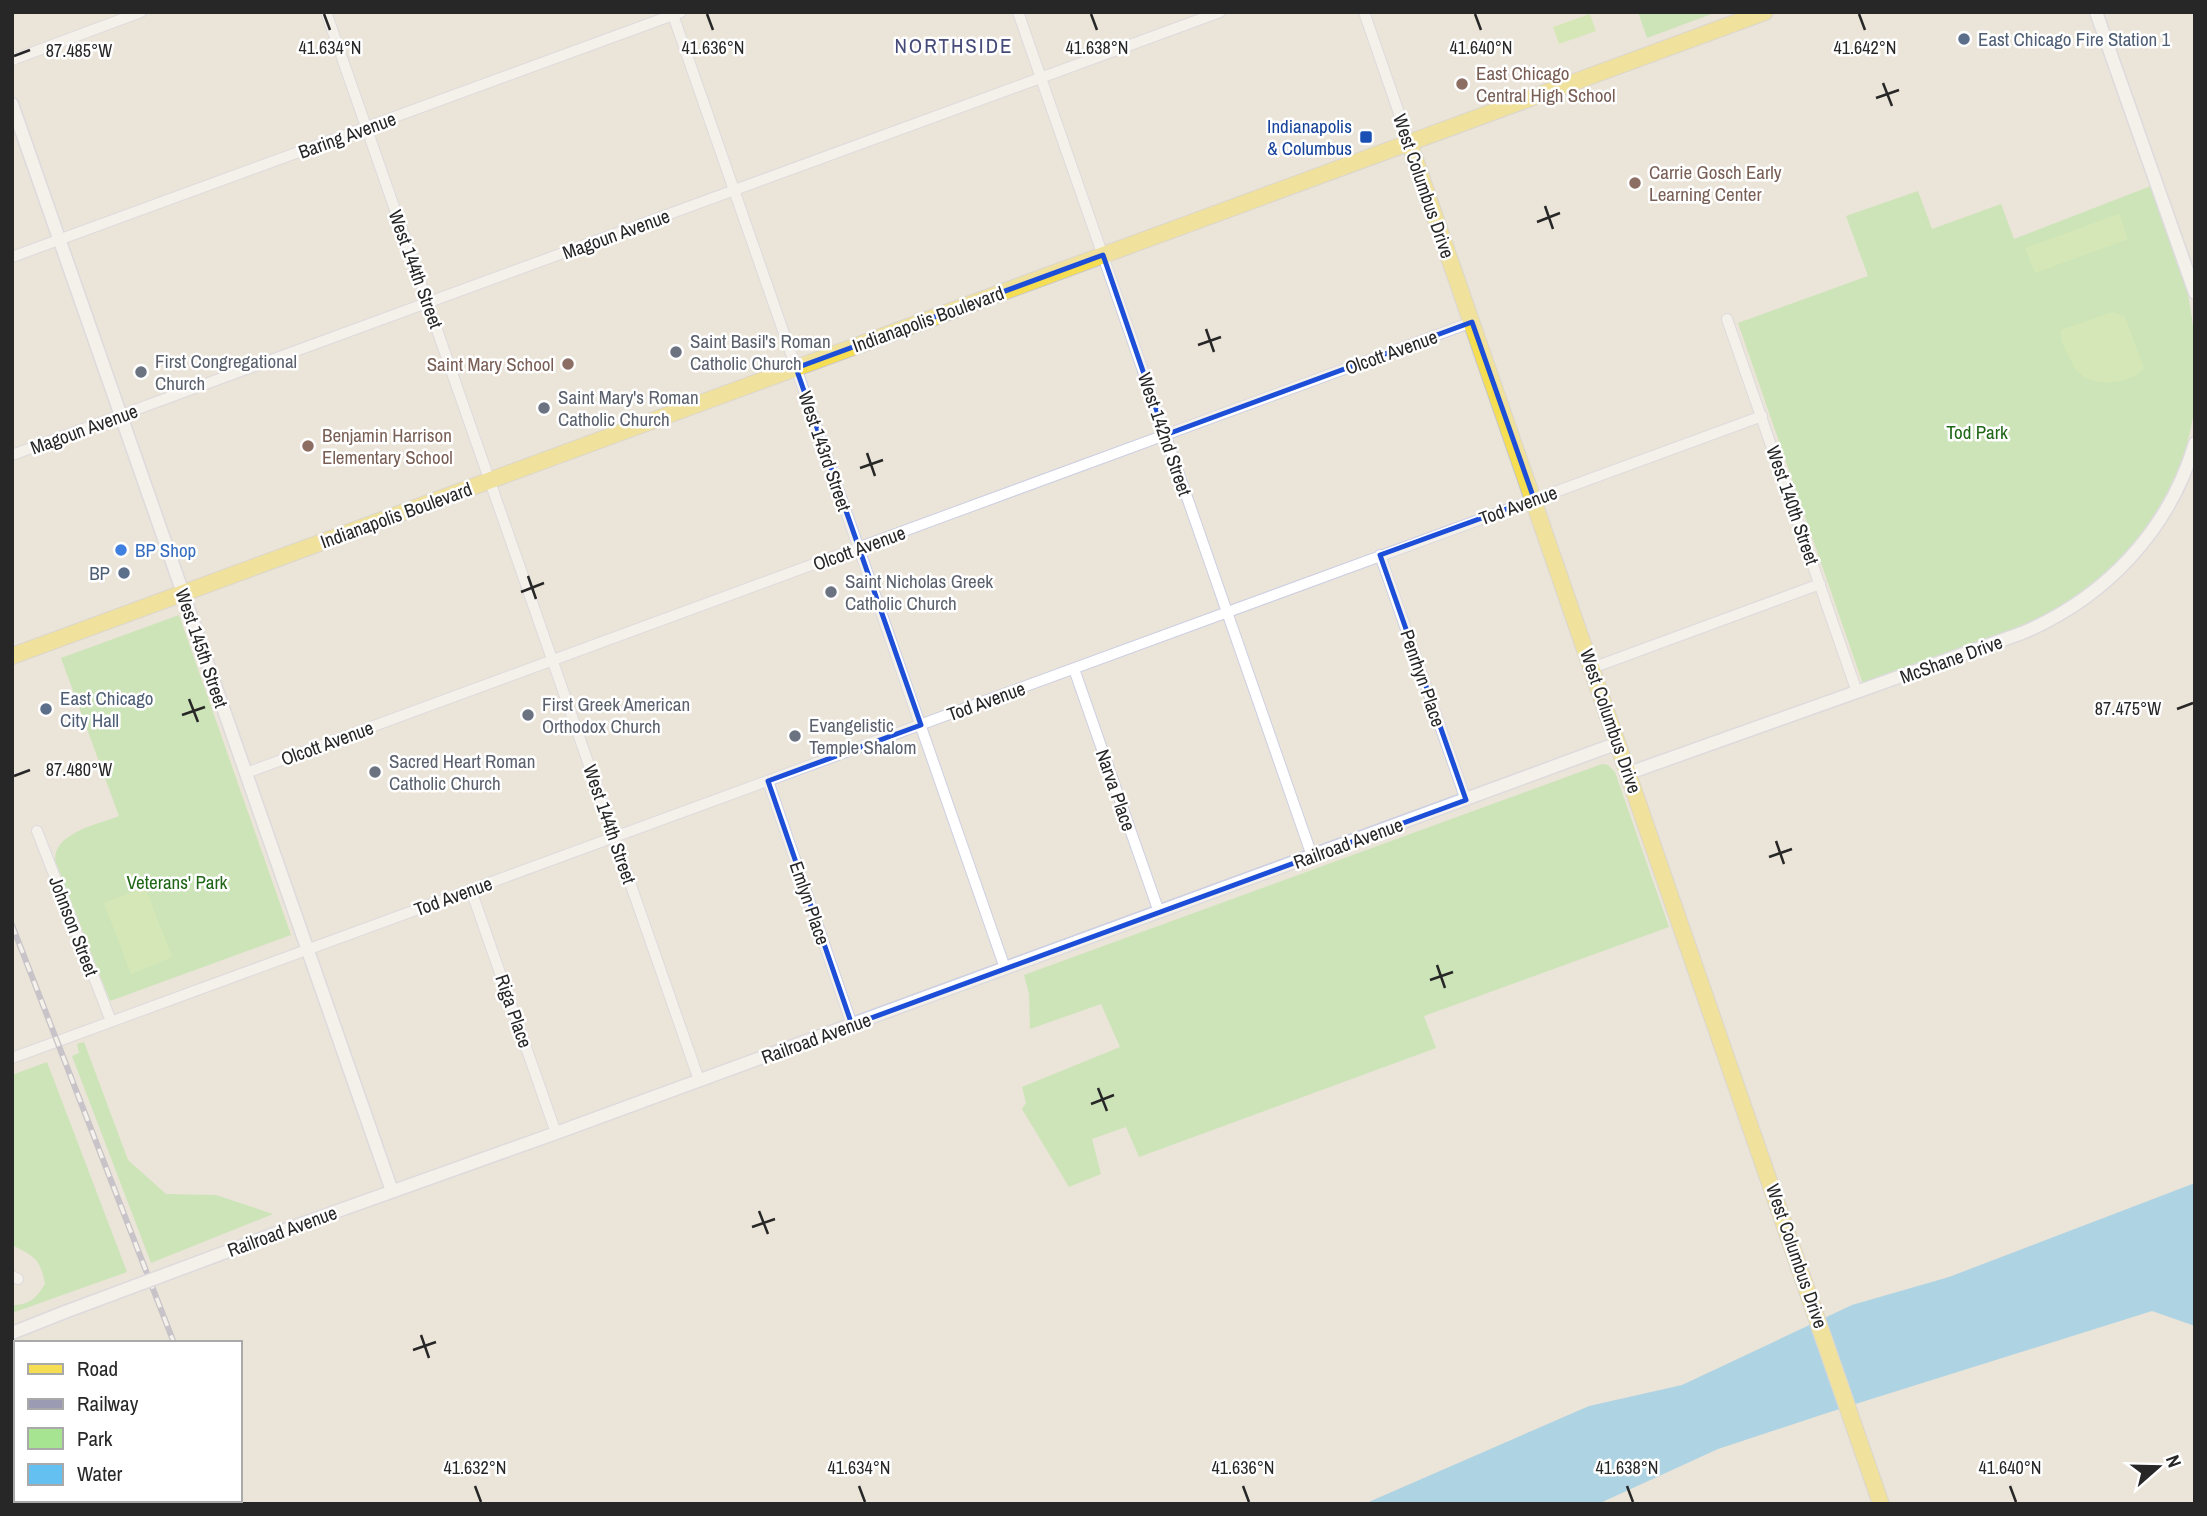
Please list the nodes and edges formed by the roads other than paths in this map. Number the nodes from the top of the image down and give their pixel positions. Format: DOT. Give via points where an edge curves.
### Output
graph roads {
  1 [pos="141,12"];
  2 [pos="326,12"];
  3 [pos="1018,12"];
  4 [pos="1220,12"];
  5 [pos="1364,12"];
  6 [pos="1765,12"];
  7 [pos="2096,12"];
  8 [pos="675,13"];
  9 [pos="12,60"];
  10 [pos="1040,78"];
  11 [pos="12,104"];
  12 [pos="366,128"];
  13 [pos="1409,142"];
  14 [pos="734,190"];
  15 [pos="60,239"];
  16 [pos="1103,255"];
  17 [pos="12,257"];
  18 [pos="2195,293"];
  19 [pos="428,303"];
  20 [pos="1727,319"];
  21 [pos="1472,322"];
  22 [pos="796,368"];
  23 [pos="121,415"];
  24 [pos="1762,416"];
  25 [pos="1165,435"];
  26 [pos="2195,443"];
  27 [pos="12,455"];
  28 [pos="491,480"];
  29 [pos="1534,499"];
  30 [pos="859,548"];
  31 [pos="1380,555"];
  32 [pos="1820,584"];
  33 [pos="183,593"];
  34 [pos="1227,612"];
  35 [pos="12,656"];
  36 [pos="552,660"];
  37 [pos="1074,668"];
  38 [pos="1592,668"];
  39 [pos="1857,692"];
  40 [pos="921,725"];
  41 [pos="1618,743"];
  42 [pos="246,773"];
  43 [pos="1629,773"];
  44 [pos="768,781"];
  45 [pos="1466,800"];
  46 [pos="37,831"];
  47 [pos="614,837"];
  48 [pos="1312,856"];
  49 [pos="471,890"];
  50 [pos="1159,912"];
  51 [pos="308,950"];
  52 [pos="1005,968"];
  53 [pos="111,1021"];
  54 [pos="852,1025"];
  55 [pos="12,1058"];
  56 [pos="699,1080"];
  57 [pos="556,1133"];
  58 [pos="392,1191"];
  59 [pos="12,1333"];
  60 [pos="1881,1504"];
  1 -- 9 [label="street"];
  2 -- 12 [label="street, West 144th Street"];
  3 -- 10 [label="street, West 142nd Street"];
  4 -- 10 [label="street, Magoun Avenue"];
  5 -- 13 [label="street, West Columbus Drive"];
  6 -- 13 [label="main road, Indianapolis Boulevard"];
  7 -- 18 [label="street"];
  8 -- 12 [label="street, Baring Avenue"];
  8 -- 14 [label="street, West 143rd Street"];
  10 -- 14 [label="street, Magoun Avenue"];
  10 -- 16 [label="street, West 142nd Street"];
  11 -- 15 [label="street, West 145th Street"];
  12 -- 15 [label="street, Baring Avenue"];
  12 -- 19 [label="street, West 144th Street"];
  13 -- 16 [label="main road, Indianapolis Boulevard"];
  13 -- 21 [label="main road, West Columbus Drive"];
  14 -- 19 [label="street, Magoun Avenue"];
  14 -- 22 [label="street, West 143rd Street"];
  15 -- 17 [label="street, Baring Avenue"];
  15 -- 23 [label="street, West 145th Street"];
  16 -- 22 [label="main road, Indianapolis Boulevard"];
  16 -- 25 [label="street, West 142nd Street"];
  19 -- 23 [label="street, Magoun Avenue"];
  19 -- 28 [label="street, West 144th Street"];
  20 -- 24 [label="street, West 140th Street"];
  21 -- 25 [label="street, Olcott Avenue"];
  21 -- 29 [label="main road, West Columbus Drive"];
  22 -- 28 [label="main road, Indianapolis Boulevard"];
  22 -- 30 [label="street, West 143rd Street"];
  23 -- 27 [label="street, Magoun Avenue"];
  23 -- 33 [label="street, West 145th Street"];
  24 -- 29 [label="street, Tod Avenue"];
  24 -- 32 [label="street, West 140th Street"];
  25 -- 30 [label="street, Olcott Avenue"];
  25 -- 34 [label="street, West 142nd Street"];
  26 -- 39 [label="street, McShane Drive" via="2183,478 2161,518 2122,566 2090,595 2022,633"];
  28 -- 33 [label="main road, Indianapolis Boulevard"];
  28 -- 36 [label="street, West 144th Street"];
  29 -- 31 [label="street, Tod Avenue"];
  29 -- 38 [label="main road, West Columbus Drive"];
  30 -- 36 [label="street, Olcott Avenue"];
  30 -- 40 [label="street, West 143rd Street"];
  31 -- 34 [label="street, Tod Avenue"];
  31 -- 45 [label="street, Penrhyn Place"];
  32 -- 38 [label="street"];
  32 -- 39 [label="street, West 140th Street"];
  33 -- 35 [label="main road, Indianapolis Boulevard"];
  33 -- 42 [label="street, West 145th Street"];
  34 -- 37 [label="street, Tod Avenue"];
  34 -- 48 [label="street, West 142nd Street"];
  36 -- 42 [label="street, Olcott Avenue"];
  36 -- 47 [label="street, West 144th Street"];
  37 -- 40 [label="street, Tod Avenue"];
  37 -- 50 [label="street, Narva Place"];
  38 -- 41 [label="main road, West Columbus Drive"];
  39 -- 43 [label="street, McShane Drive"];
  40 -- 44 [label="street, Tod Avenue"];
  40 -- 52 [label="street, West 143rd Street"];
  41 -- 43 [label="main road, West Columbus Drive"];
  41 -- 45 [label="street, Railroad Avenue"];
  42 -- 51 [label="street, West 145th Street"];
  43 -- 60 [label="main road, West Columbus Drive"];
  44 -- 47 [label="street, Tod Avenue"];
  44 -- 54 [label="street, Emlyn Place"];
  45 -- 48 [label="street, Railroad Avenue"];
  46 -- 53 [label="street, Johnson Street"];
  47 -- 49 [label="street, Tod Avenue"];
  47 -- 56 [label="street, West 144th Street"];
  48 -- 50 [label="street, Railroad Avenue"];
  49 -- 51 [label="street, Tod Avenue"];
  49 -- 57 [label="street, Riga Place"];
  50 -- 52 [label="street, Railroad Avenue"];
  51 -- 53 [label="street, Tod Avenue"];
  51 -- 58 [label="street, West 145th Street"];
  52 -- 54 [label="street, Railroad Avenue"];
  53 -- 55 [label="street, Tod Avenue"];
  54 -- 56 [label="street, Railroad Avenue"];
  56 -- 57 [label="street, Railroad Avenue"];
  57 -- 58 [label="street, Railroad Avenue"];
  58 -- 59 [label="street, Railroad Avenue, bridge"];
}
